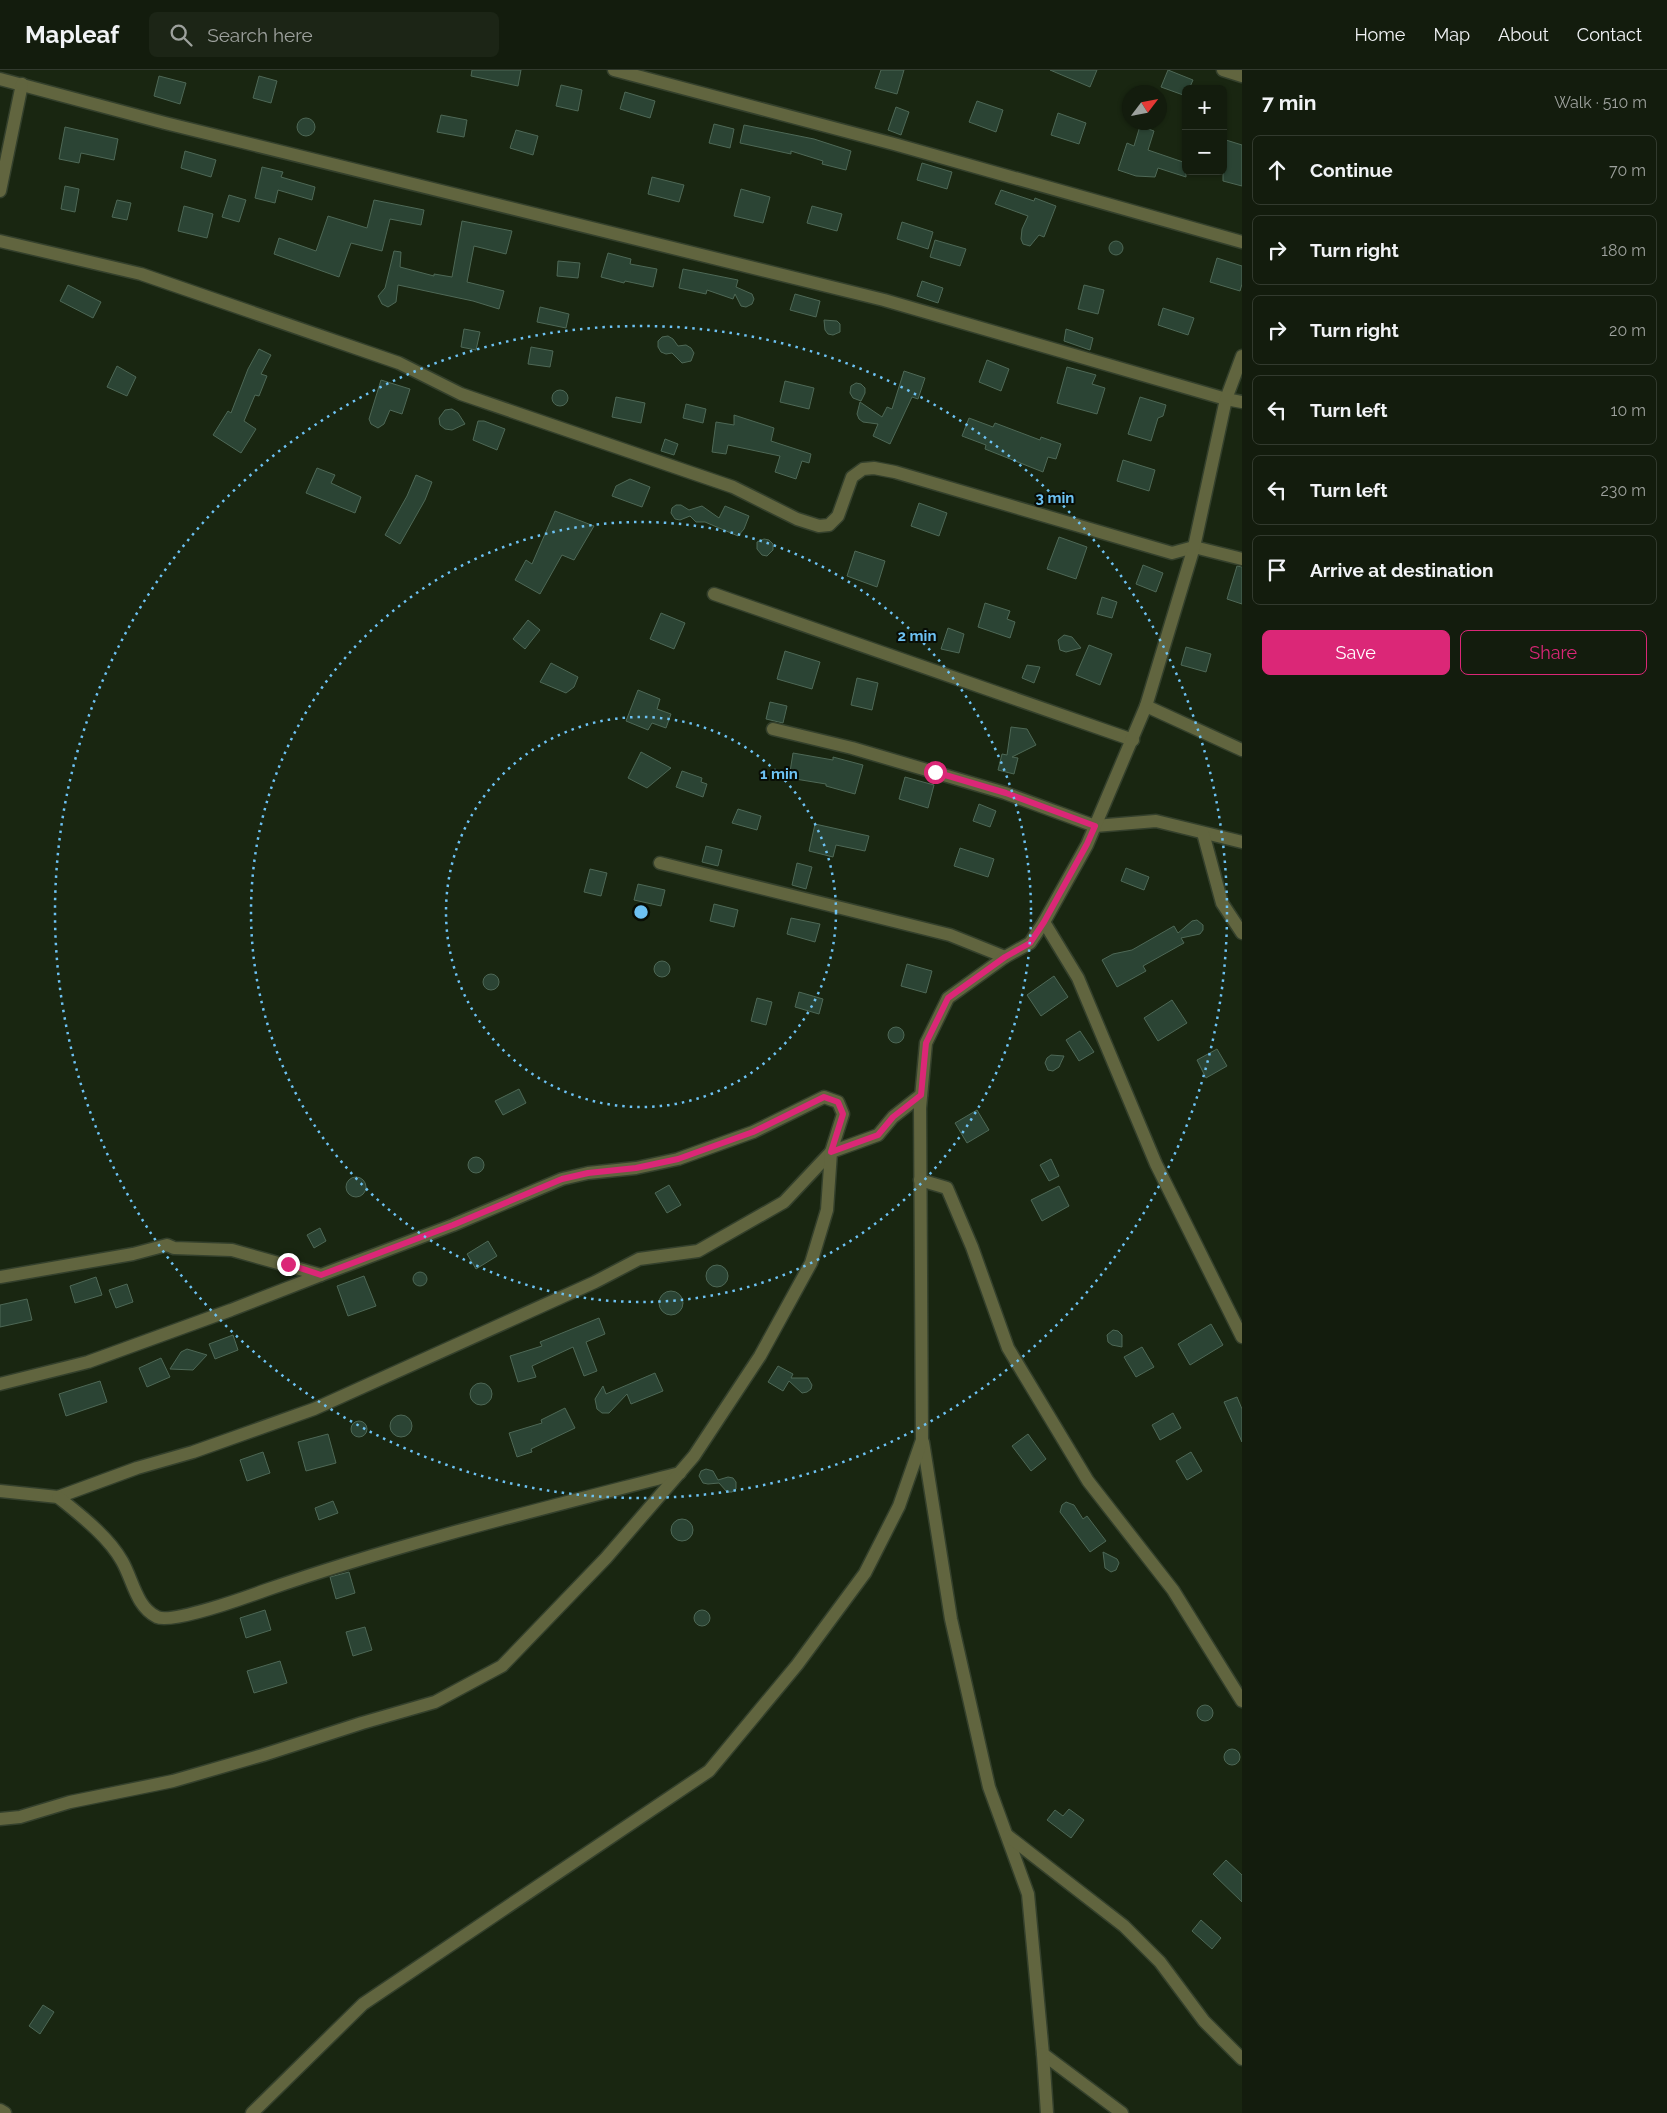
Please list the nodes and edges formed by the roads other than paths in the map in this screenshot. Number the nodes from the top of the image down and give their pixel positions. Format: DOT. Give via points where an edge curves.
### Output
graph roads {
  1 [pos="614,70"];
  2 [pos="1223,70"];
  3 [pos="1242,76"];
  4 [pos="0,79"];
  5 [pos="22,84"];
  6 [pos="0,191"];
  7 [pos="0,241"];
  8 [pos="1242,242"];
  9 [pos="1242,356"];
  10 [pos="1226,399"];
  11 [pos="1242,402"];
  12 [pos="1194,547"];
  13 [pos="1242,559"];
  14 [pos="714,594"];
  15 [pos="1146,706"];
  16 [pos="773,729"];
  17 [pos="1133,740"];
  18 [pos="1242,750"];
  19 [pos="1095,826"];
  20 [pos="1203,833"];
  21 [pos="1242,842"];
  22 [pos="660,863"];
  23 [pos="1044,922"];
  24 [pos="1242,933"];
  25 [pos="1005,957"];
  26 [pos="921,1095"];
  27 [pos="831,1152"];
  28 [pos="920,1180"];
  29 [pos="321,1275"];
  30 [pos="0,1276"];
  31 [pos="1242,1338"];
  32 [pos="0,1384"];
  33 [pos="922,1440"];
  34 [pos="680,1473"];
  35 [pos="0,1491"];
  36 [pos="58,1498"];
  37 [pos="1242,1701"];
  38 [pos="0,1819"];
  39 [pos="1007,1836"];
  40 [pos="1043,2054"];
  41 [pos="1242,2059"];
  42 [pos="0,2110"];
  43 [pos="5,2113"];
  44 [pos="252,2113"];
  45 [pos="1047,2113"];
  46 [pos="1122,2113"];
  1 -- 8 [label="street" via="894,144"];
  2 -- 3 [label="street"];
  4 -- 5 [label="street"];
  5 -- 6 [label="street"];
  5 -- 10 [label="street" via="884,300"];
  7 -- 12 [label="street" via="141,274 399,363 462,394 733,487 819,526 829,524 838,516 852,477 863,469 874,468 1172,553"];
  9 -- 10 [label="street"];
  10 -- 11 [label="street"];
  10 -- 12 [label="street"];
  12 -- 13 [label="street"];
  12 -- 15 [label="street"];
  14 -- 17 [label="street"];
  15 -- 17 [label="street"];
  15 -- 18 [label="street"];
  16 -- 19 [label="street" via="852,748 1006,793"];
  17 -- 19 [label="street"];
  19 -- 20 [label="street" via="1156,821"];
  19 -- 23 [label="street"];
  20 -- 21 [label="street"];
  20 -- 24 [label="street" via="1222,903"];
  22 -- 25 [label="street" via="950,935"];
  23 -- 25 [label="street" via="1030,943"];
  23 -- 31 [label="street" via="1078,978 1156,1164"];
  25 -- 26 [label="street" via="948,998 926,1043"];
  26 -- 27 [label="street" via="893,1117 878,1135"];
  26 -- 28 [label="street"];
  27 -- 29 [label="street" via="843,1114 838,1102 824,1097 753,1132 678,1159 562,1179"];
  27 -- 34 [label="street" via="827,1210 811,1263 760,1356"];
  27 -- 36 [label="street" via="784,1202 698,1251 639,1259 314,1409"];
  28 -- 33 [label="street"];
  28 -- 37 [label="street" via="947,1188 1008,1348 1088,1482 1173,1590"];
  29 -- 30 [label="street" via="232,1250 167,1245 133,1254"];
  29 -- 32 [label="street" via="88,1362"];
  33 -- 39 [label="street" via="950,1619 989,1786"];
  33 -- 44 [label="street" via="899,1506 865,1573 797,1665 709,1772 363,2004"];
  34 -- 36 [label="street" via="376,1554 229,1603 160,1618 145,1610 122,1560 94,1528"];
  34 -- 38 [label="street" via="606,1558 502,1666 434,1702 173,1781"];
  35 -- 36 [label="street"];
  39 -- 40 [label="street" via="1028,1894"];
  39 -- 41 [label="street" via="1124,1926 1160,1962 1204,2021"];
  40 -- 45 [label="street"];
  40 -- 46 [label="street"];
  42 -- 43 [label="street"];
}
